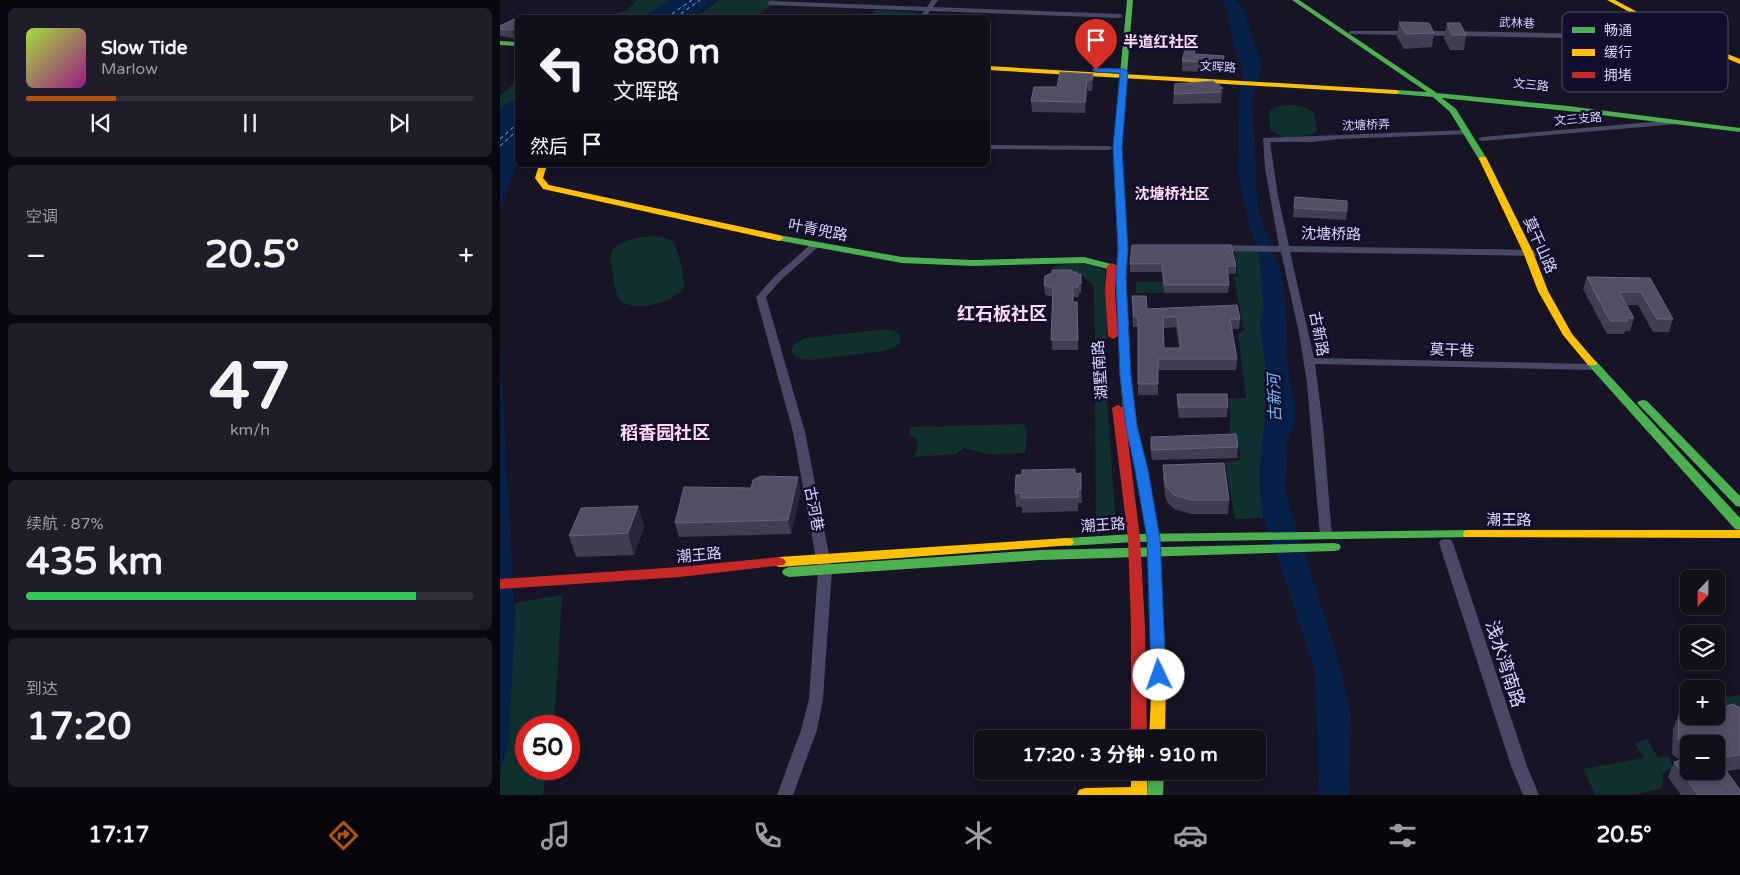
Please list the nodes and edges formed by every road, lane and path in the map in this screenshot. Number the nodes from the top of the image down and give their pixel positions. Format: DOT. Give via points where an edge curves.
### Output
graph roads {
  1 [pos="935,0"];
  2 [pos="1124,0"];
  3 [pos="1130,0"];
  4 [pos="1295,0"];
  5 [pos="1303,0"];
  6 [pos="1610,0"];
  7 [pos="770,3"];
  8 [pos="928,9"];
  9 [pos="1633,12"];
  10 [pos="924,15"];
  11 [pos="1120,16"];
  12 [pos="1350,33"];
  13 [pos="1562,35"];
  14 [pos="500,44"];
  15 [pos="515,45"];
  16 [pos="1728,57"];
  17 [pos="1740,62"];
  18 [pos="990,67"];
  19 [pos="1119,73"];
  20 [pos="1436,92"];
  21 [pos="1677,122"];
  22 [pos="1740,125"];
  23 [pos="1740,130"];
  24 [pos="1467,132"];
  25 [pos="1482,139"];
  26 [pos="1266,140"];
  27 [pos="990,147"];
  28 [pos="1109,148"];
  29 [pos="542,167"];
  30 [pos="814,246"];
  31 [pos="1206,248"];
  32 [pos="1281,248"];
  33 [pos="1117,251"];
  34 [pos="1533,252"];
  35 [pos="1084,260"];
  36 [pos="1112,267"];
  37 [pos="1310,361"];
  38 [pos="1594,367"];
  39 [pos="1740,504"];
  40 [pos="1740,526"];
  41 [pos="1740,534"];
  42 [pos="1326,536"];
  43 [pos="1134,538"];
  44 [pos="1153,538"];
  45 [pos="1446,543"];
  46 [pos="1740,544"];
  47 [pos="1134,552"];
  48 [pos="1154,552"];
  49 [pos="824,564"];
  50 [pos="679,576"];
  51 [pos="500,584"];
  52 [pos="500,593"];
  53 [pos="1139,730"];
  54 [pos="1157,730"];
  55 [pos="1139,780"];
  56 [pos="1156,780"];
  57 [pos="1139,794"];
  58 [pos="785,795"];
  59 [pos="1085,795"];
  60 [pos="1155,795"];
  61 [pos="1531,795"];
  1 -- 8 [label="street"];
  2 -- 11 [label="main road, 湖墅南路"];
  3 -- 19 [label="main road, 湖墅南路"];
  4 -- 20 [label="main road, 莫干山路"];
  5 -- 12 [label="main road, 莫干山路"];
  6 -- 9 [label="main road"];
  7 -- 8 [label="street"];
  8 -- 10 [label="street"];
  8 -- 11 [label="street"];
  11 -- 19 [label="main road, 湖墅南路"];
  12 -- 13 [label="street, 武林巷"];
  12 -- 20 [label="main road, 莫干山路"];
  14 -- 15 [label="main road"];
  16 -- 17 [label="main road"];
  18 -- 19 [label="main road, 文晖路"];
  19 -- 20 [label="main road, 文晖路"];
  19 -- 28 [label="main road, 湖墅南路" via="1109,121"];
  19 -- 33 [label="main road, 湖墅南路"];
  20 -- 21 [label="main road, 文三路"];
  20 -- 22 [label="main road, 文三路"];
  20 -- 24 [label="main road, 莫干山路"];
  20 -- 25 [label="main road, 莫干山路" via="1462,111"];
  21 -- 23 [label="main road, 文三路"];
  21 -- 25 [label="street, 文三支路"];
  24 -- 26 [label="street, 沈塘桥弄"];
  24 -- 34 [label="main road, 莫干山路"];
  25 -- 34 [label="main road, 莫干山路" via="1528,227"];
  26 -- 32 [label="street, 古新路"];
  27 -- 28 [label="street"];
  28 -- 33 [label="main road, 湖墅南路"];
  29 -- 30 [label="main road, 叶青兜路" via="539,178 546,187"];
  30 -- 35 [label="main road, 叶青兜路" via="902,260 973,263"];
  30 -- 49 [label="street, 古河巷" via="761,297 799,432"];
  31 -- 32 [label="street, 沈塘桥路"];
  32 -- 34 [label="street, 沈塘桥路"];
  32 -- 37 [label="street, 古新路" via="1297,300"];
  33 -- 35 [label="main road"];
  33 -- 36 [label="main road, 湖墅南路"];
  33 -- 44 [label="main road, 湖墅南路" via="1131,426"];
  34 -- 38 [label="main road, 莫干山路" via="1543,291 1568,335"];
  34 -- 39 [label="main road, 莫干山路" via="1582,336"];
  35 -- 36 [label="main road, 叶青兜路"];
  36 -- 43 [label="main road, 湖墅南路" via="1110,290 1116,393"];
  37 -- 38 [label="street, 莫干巷"];
  37 -- 42 [label="street, 古新路"];
  38 -- 40 [label="main road, 莫干山路"];
  41 -- 42 [label="main road, 潮王路"];
  42 -- 44 [label="main road, 潮王路"];
  43 -- 44 [label="main road, 潮王路"];
  43 -- 47 [label="main road, 湖墅南路"];
  43 -- 49 [label="main road, 潮王路"];
  44 -- 48 [label="main road, 湖墅南路"];
  45 -- 46 [label="main road, 潮王路"];
  45 -- 48 [label="main road, 潮王路"];
  45 -- 61 [label="street, 浅水湾南路"];
  47 -- 48 [label="main road, 潮王路"];
  47 -- 49 [label="main road, 潮王路"];
  47 -- 53 [label="main road, 湖墅南路"];
  48 -- 54 [label="main road, 湖墅南路" via="1159,675"];
  49 -- 50 [label="main road, 潮王路"];
  49 -- 58 [label="street, 古河巷" via="816,699 810,730"];
  50 -- 51 [label="main road, 潮王路"];
  50 -- 52 [label="main road, 潮王路"];
  55 -- 57 [label="main road"];
  56 -- 60 [label="main road"];
  57 -- 59 [label="main road"];
}
